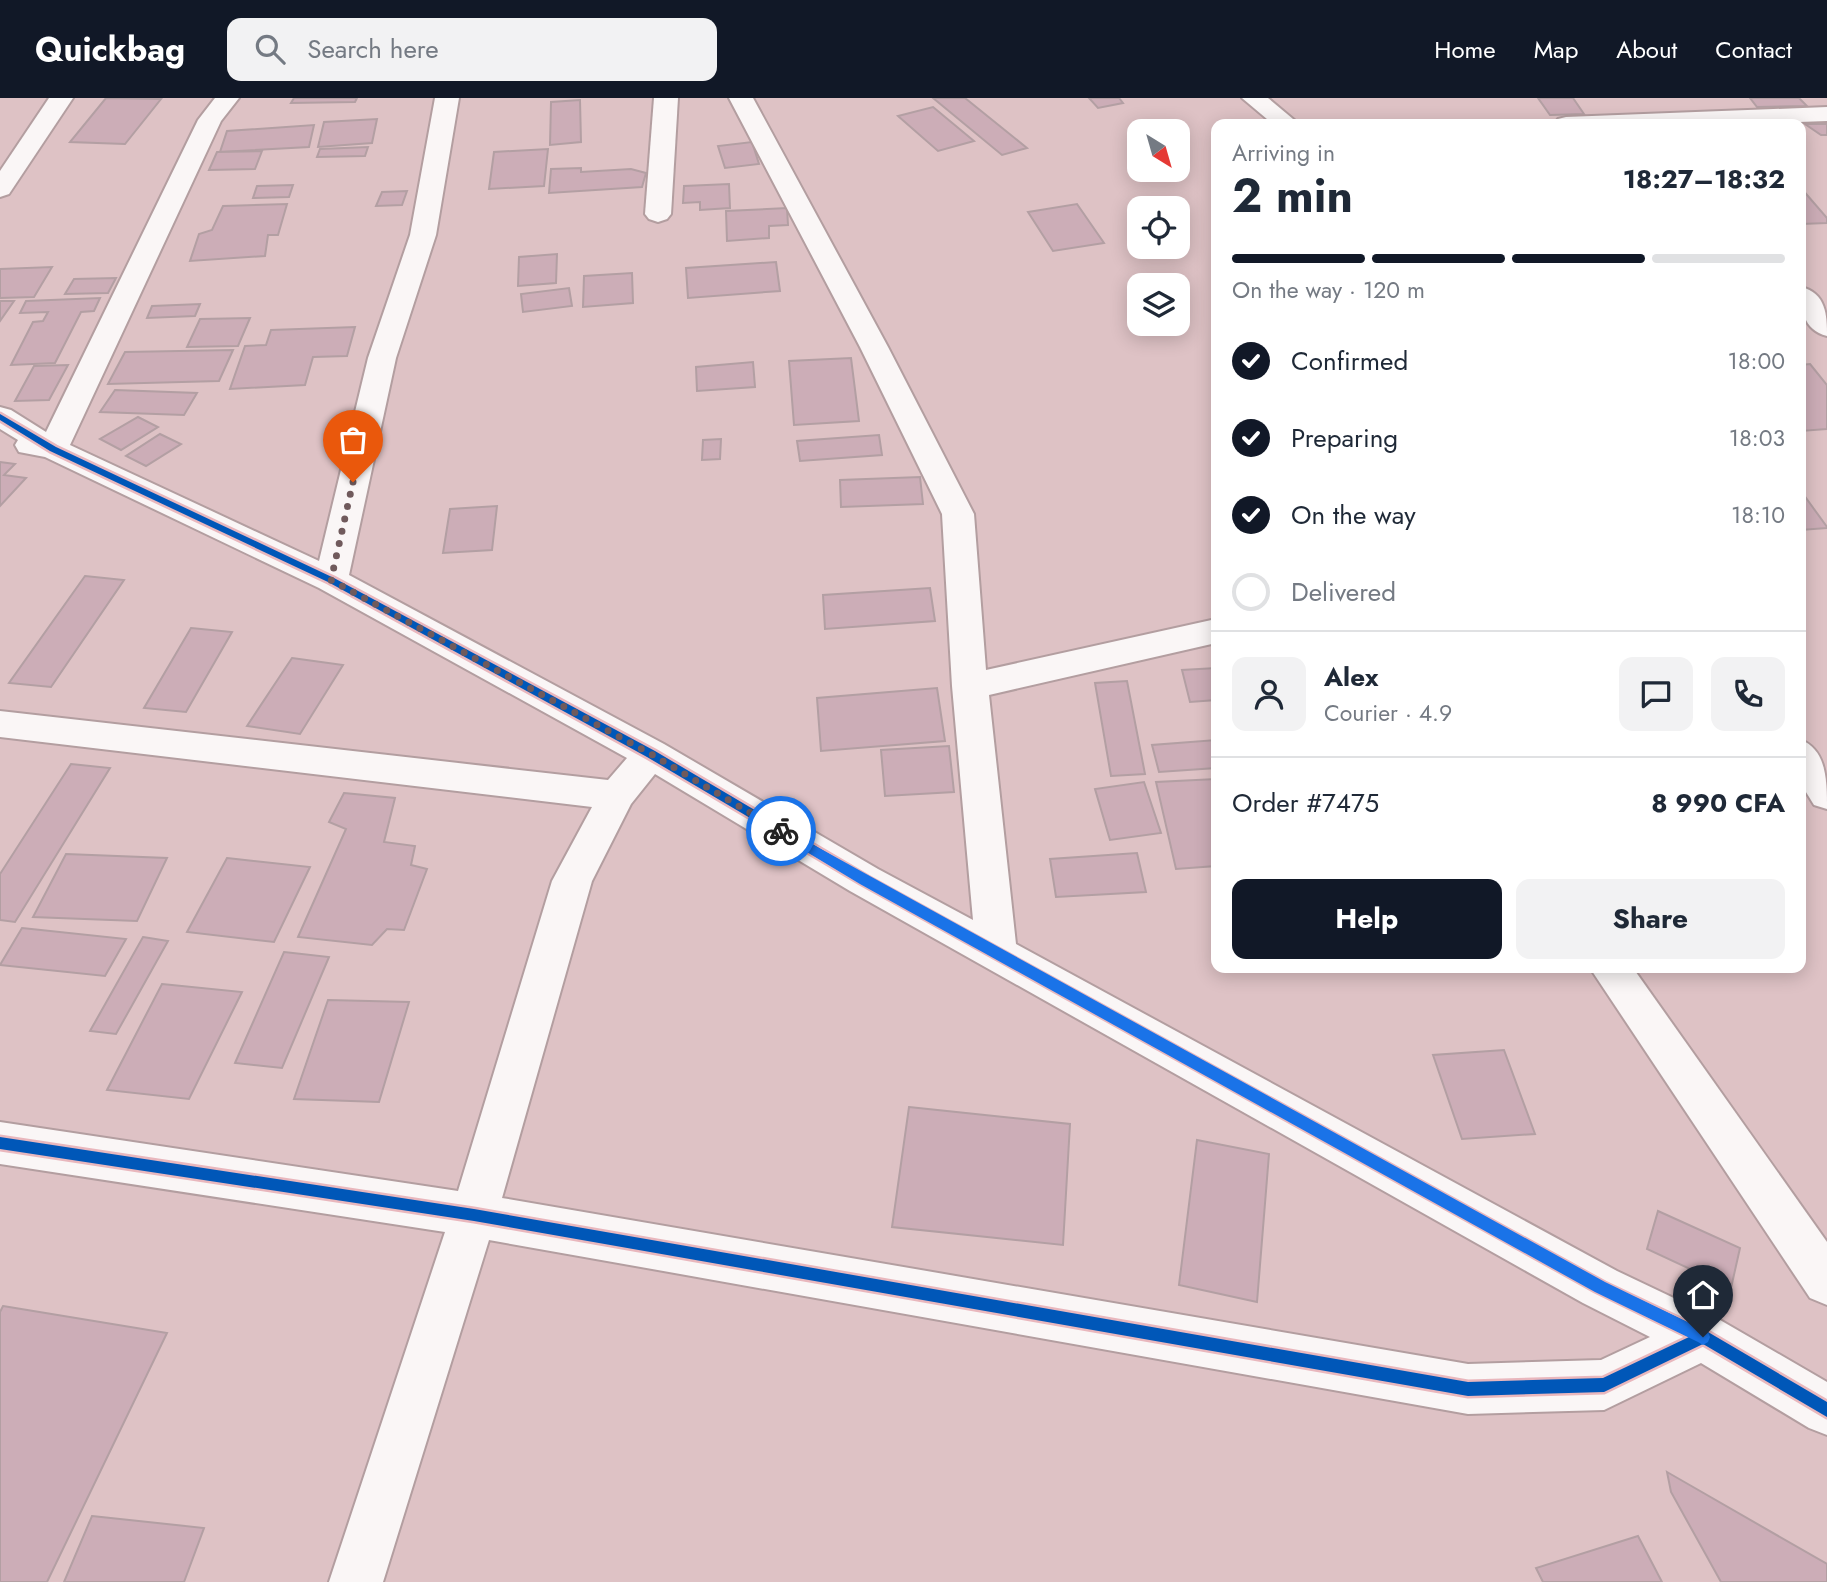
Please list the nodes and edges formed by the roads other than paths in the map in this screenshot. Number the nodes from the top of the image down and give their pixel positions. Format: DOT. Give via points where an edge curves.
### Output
graph roads {
  1 [pos="61,98"];
  2 [pos="227,98"];
  3 [pos="447,98"];
  4 [pos="666,98"];
  5 [pos="741,98"];
  6 [pos="1254,98"];
  7 [pos="1645,98"];
  8 [pos="1827,114"];
  9 [pos="1281,119"];
  10 [pos="1659,119"];
  11 [pos="1735,119"];
  12 [pos="0,189"];
  13 [pos="658,215"];
  14 [pos="1806,301"];
  15 [pos="1827,328"];
  16 [pos="0,416"];
  17 [pos="0,440"];
  18 [pos="53,449"];
  19 [pos="331,580"];
  20 [pos="1211,632"];
  21 [pos="970,686"];
  22 [pos="0,724"];
  23 [pos="651,754"];
  24 [pos="1806,762"];
  25 [pos="617,795"];
  26 [pos="1827,795"];
  27 [pos="996,951"];
  28 [pos="1613,973"];
  29 [pos="0,1143"];
  30 [pos="474,1215"];
  31 [pos="1827,1282"];
  32 [pos="1703,1337"];
  33 [pos="1827,1410"];
  34 [pos="356,1582"];
  1 -- 12 [label="street"];
  2 -- 18 [label="street" via="211,120"];
  3 -- 19 [label="street" via="423,234 382,358"];
  4 -- 13 [label="street"];
  5 -- 21 [label="street" via="958,514"];
  6 -- 9 [label="street"];
  7 -- 10 [label="street"];
  8 -- 11 [label="street"];
  14 -- 15 [label="street"];
  16 -- 18 [label="street"];
  17 -- 18 [label="street"];
  18 -- 19 [label="street"];
  19 -- 23 [label="street"];
  20 -- 21 [label="street"];
  21 -- 27 [label="street"];
  22 -- 25 [label="street"];
  23 -- 25 [label="street"];
  23 -- 27 [label="street" via="864,880"];
  24 -- 26 [label="street"];
  25 -- 30 [label="street" via="572,881"];
  27 -- 32 [label="street" via="1600,1287"];
  28 -- 31 [label="street"];
  29 -- 30 [label="street"];
  30 -- 32 [label="street" via="1468,1389 1604,1385"];
  30 -- 34 [label="street"];
  32 -- 33 [label="street"];
}
